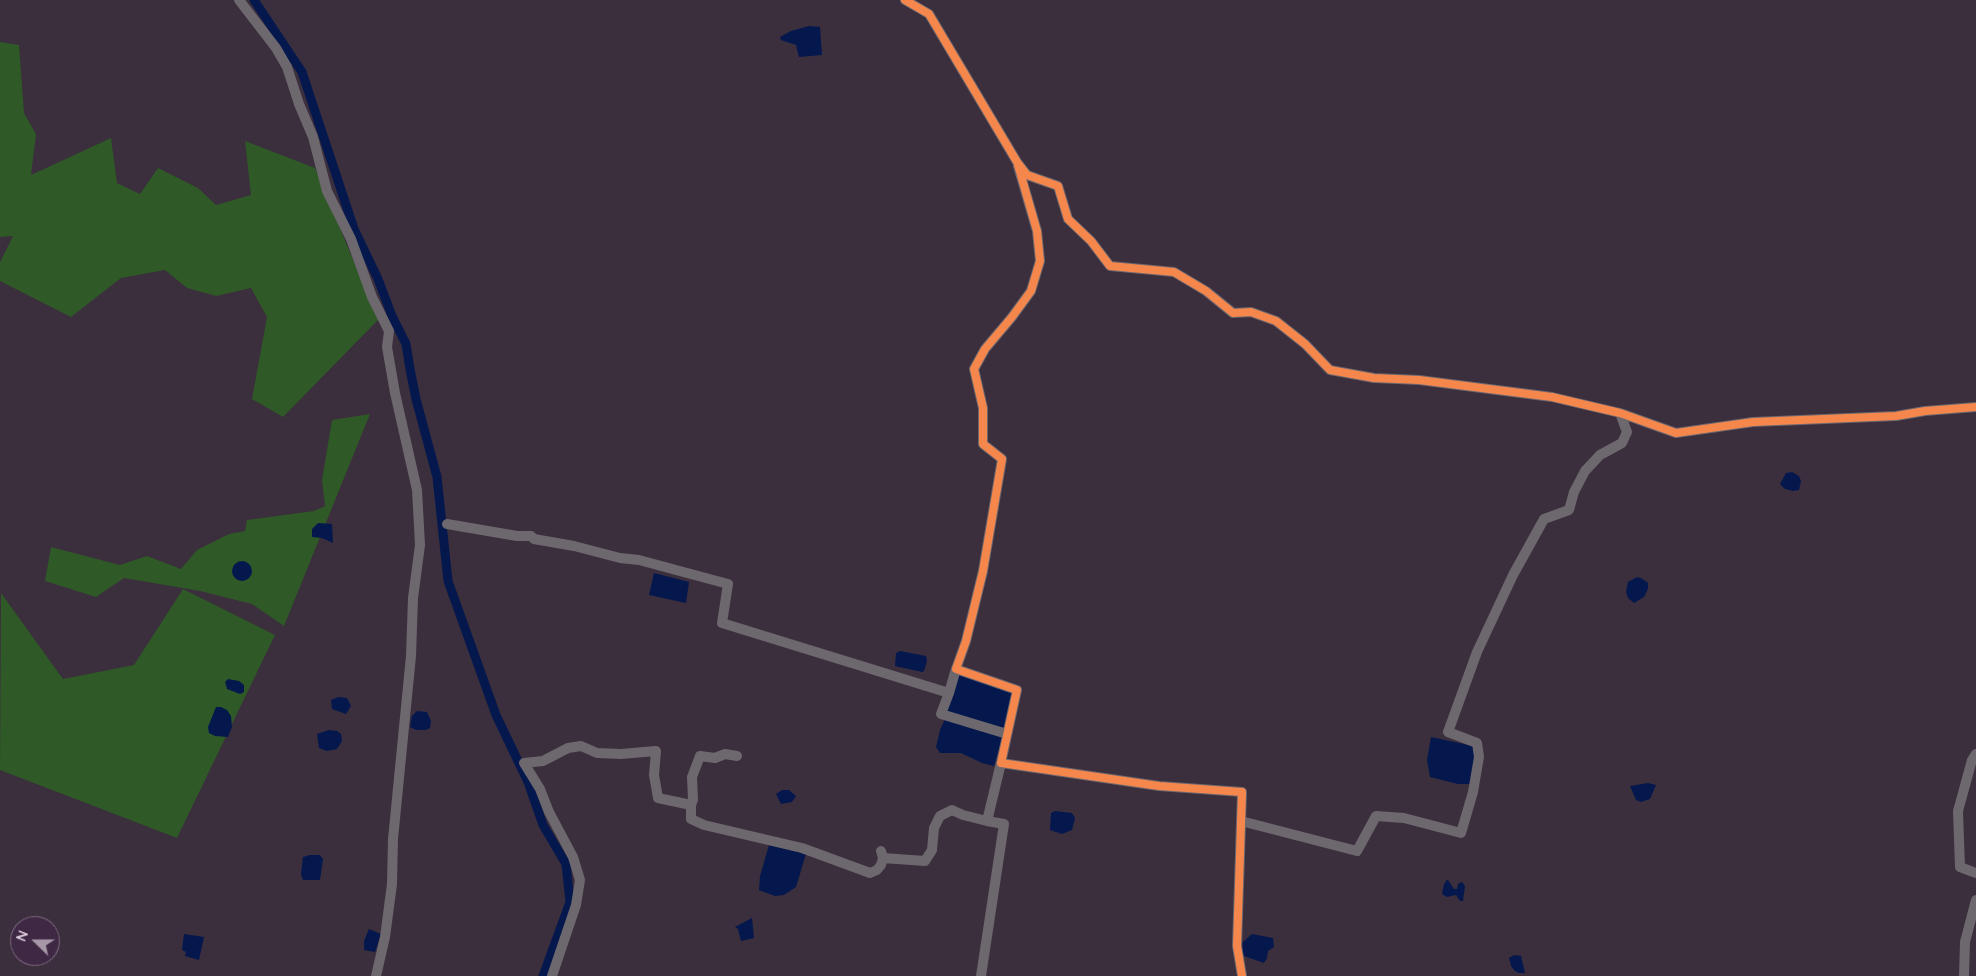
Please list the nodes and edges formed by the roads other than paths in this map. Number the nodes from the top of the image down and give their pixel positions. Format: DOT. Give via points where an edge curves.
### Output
graph roads {
  1 [pos="239,0"];
  2 [pos="905,0"];
  3 [pos="1017,162"];
  4 [pos="1976,407"];
  5 [pos="1620,413"];
  6 [pos="447,524"];
  7 [pos="956,669"];
  8 [pos="948,693"];
  9 [pos="1007,734"];
  10 [pos="1976,754"];
  11 [pos="737,756"];
  12 [pos="1001,763"];
  13 [pos="691,805"];
  14 [pos="987,821"];
  15 [pos="1241,821"];
  16 [pos="1976,873"];
  17 [pos="1976,900"];
  18 [pos="376,976"];
  19 [pos="552,976"];
  20 [pos="981,976"];
  21 [pos="1242,976"];
  22 [pos="1964,976"];
  1 -- 18 [label="street" via="287,67 314,137 327,191 351,239 389,332 387,347 394,393 417,490 420,545 393,839 392,884"];
  2 -- 3 [label="street" via="929,14"];
  3 -- 5 [label="street" via="1027,175 1058,186 1068,219 1110,266 1174,272 1233,312 1251,312 1276,320 1330,370 1374,378 1419,380 1552,397"];
  3 -- 7 [label="street" via="1037,230 1040,261 1031,291 985,349 974,369 983,408 983,444 1002,459 983,571"];
  4 -- 5 [label="street" via="1896,416 1753,422 1676,432"];
  5 -- 15 [label="street" via="1627,432 1622,443 1600,455 1585,471 1569,510 1544,519 1477,652 1448,732 1477,743 1479,757 1461,833 1404,818 1376,816 1357,851"];
  6 -- 8 [label="street" via="531,536 728,584 722,623"];
  7 -- 8 [label="street"];
  7 -- 9 [label="street" via="1017,690"];
  8 -- 9 [label="street" via="941,714"];
  9 -- 12 [label="street"];
  10 -- 16 [label="street" via="1958,811 1960,867"];
  11 -- 13 [label="street" via="700,756 692,777"];
  12 -- 14 [label="street"];
  12 -- 15 [label="street" via="1159,786 1242,792"];
  13 -- 14 [label="street" via="691,819 704,825 816,852 870,873 877,870 882,854 925,861 932,850 934,828 940,816 952,810"];
  13 -- 19 [label="street" via="658,798 654,775 656,751 605,753 581,746 568,748 543,761 524,763 574,857 580,880 576,905"];
  14 -- 20 [label="street" via="1004,824"];
  15 -- 21 [label="street" via="1237,946"];
  17 -- 22 [label="street" via="1965,942"];
}
